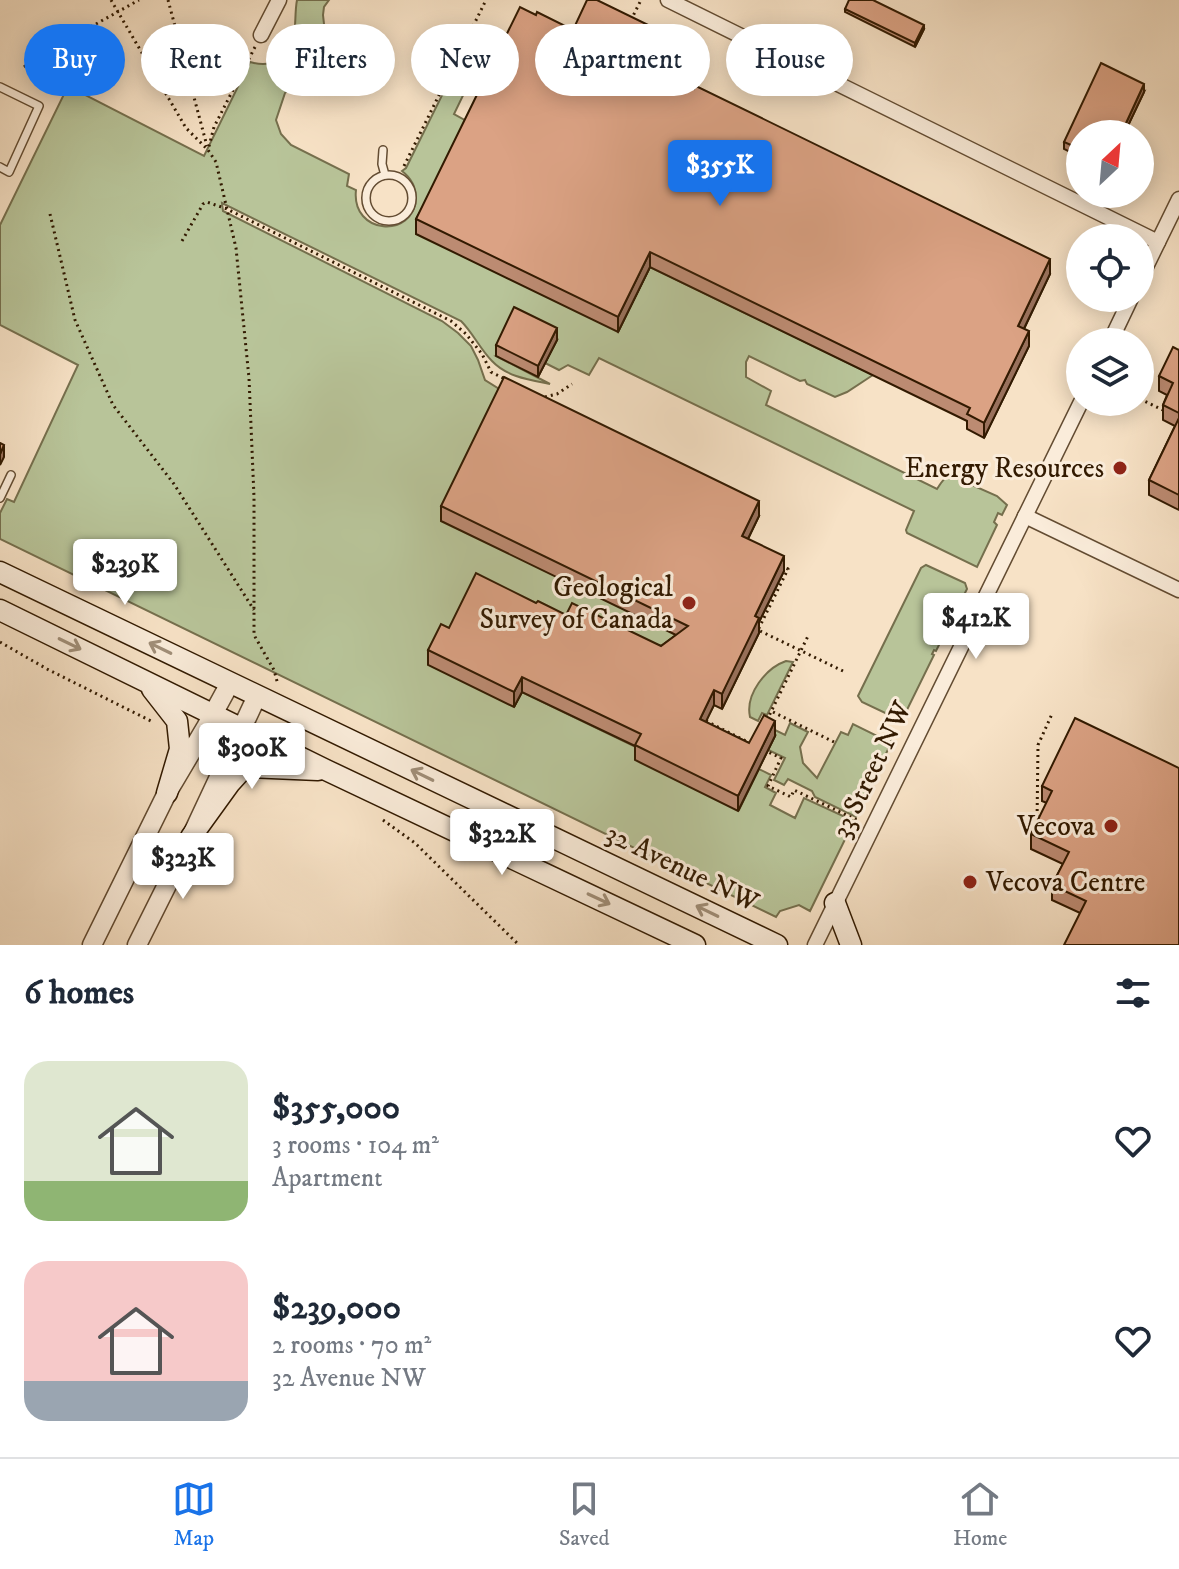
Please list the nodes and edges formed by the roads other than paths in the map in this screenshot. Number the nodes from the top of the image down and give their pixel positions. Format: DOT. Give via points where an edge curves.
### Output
graph roads {
  1 [pos="279,0"];
  2 [pos="668,0"];
  3 [pos="261,35"];
  4 [pos="0,87"];
  5 [pos="383,150"];
  6 [pos="0,167"];
  7 [pos="385,175"];
  8 [pos="1179,199"];
  9 [pos="1158,242"];
  10 [pos="1154,250"];
  11 [pos="1074,416"];
  12 [pos="11,475"];
  13 [pos="0,498"];
  14 [pos="1025,516"];
  15 [pos="0,572"];
  16 [pos="1179,590"];
  17 [pos="0,610"];
  18 [pos="144,680"];
  19 [pos="230,683"];
  20 [pos="257,696"];
  21 [pos="213,714"];
  22 [pos="242,729"];
  23 [pos="326,770"];
  24 [pos="167,793"];
  25 [pos="191,837"];
  26 [pos="835,903"];
  27 [pos="92,945"];
  28 [pos="137,945"];
  29 [pos="695,945"];
  30 [pos="777,945"];
  31 [pos="815,945"];
  32 [pos="851,945"];
  1 -- 3 [label="street"];
  2 -- 9 [label="street"];
  4 -- 6 [label="lane" via="39,106 9,172"];
  5 -- 7 [label="lane"];
  7 -- 7 [label="lane" via="372,181 366,202 374,215 396,219 408,210 411,196 399,177"];
  8 -- 9 [label="street"];
  9 -- 10 [label="street"];
  11 -- 14 [label="street, 33 Street NW"];
  12 -- 13 [label="lane"];
  14 -- 16 [label="street"];
  14 -- 26 [label="street, 33 Street NW"];
  19 -- 15 [label="main road, 32 Avenue NW, one-way"];
  17 -- 18 [label="main road, one-way"];
  18 -- 21 [label="main road"];
  18 -- 24 [label="main road" via="177,721 180,749"];
  19 -- 20 [label="main road, 32 Avenue NW"];
  19 -- 21 [label="street"];
  20 -- 22 [label="street"];
  30 -- 20 [label="main road, 32 Avenue NW, one-way"];
  21 -- 22 [label="main road"];
  21 -- 24 [label="street"];
  22 -- 23 [label="main road"];
  22 -- 25 [label="street"];
  23 -- 25 [label="main road" via="249,767 230,783"];
  23 -- 29 [label="main road, one-way"];
  24 -- 27 [label="street"];
  25 -- 28 [label="street"];
  26 -- 31 [label="street, 33 Street NW"];
  26 -- 32 [label="main road"];
}
